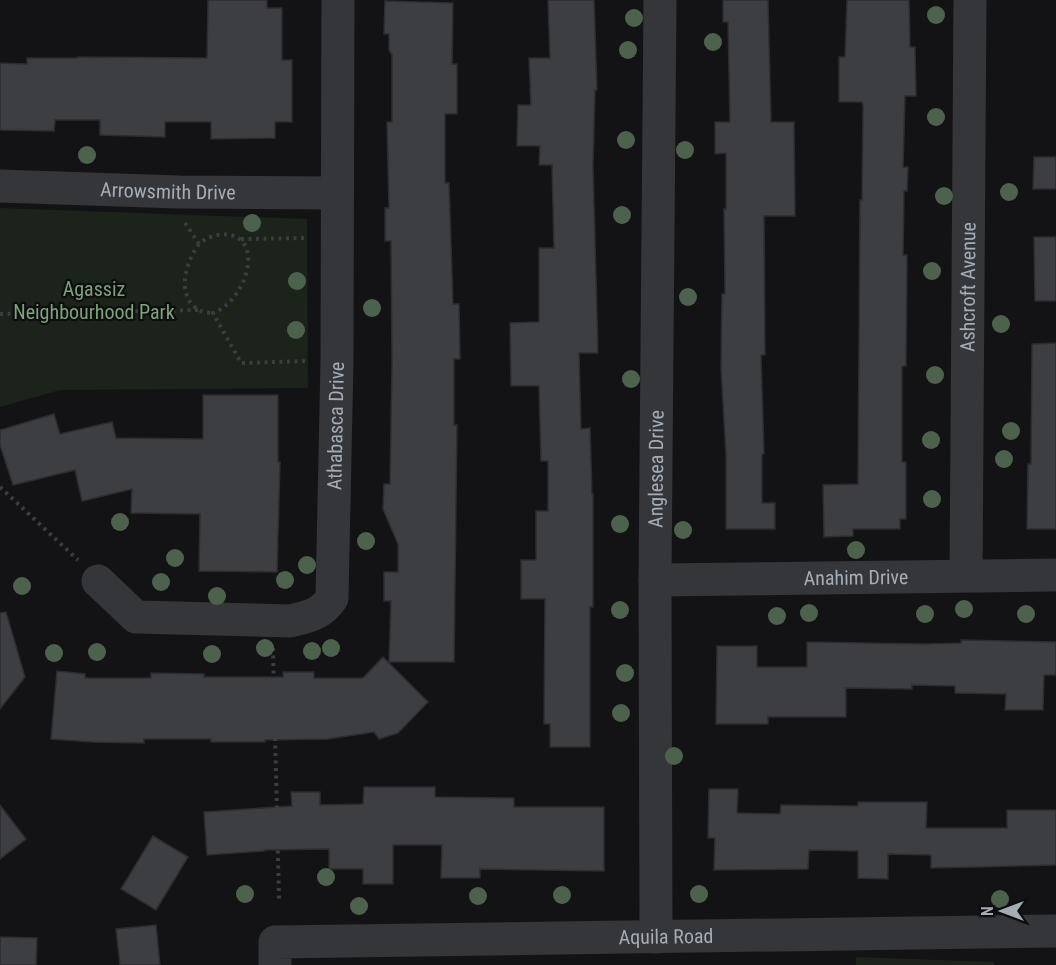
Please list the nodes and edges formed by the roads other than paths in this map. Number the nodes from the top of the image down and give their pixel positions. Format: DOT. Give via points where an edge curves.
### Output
graph roads {
  1 [pos="338,0"];
  2 [pos="660,0"];
  3 [pos="970,0"];
  4 [pos="0,186"];
  5 [pos="337,193"];
  6 [pos="966,575"];
  7 [pos="1056,575"];
  8 [pos="655,580"];
  9 [pos="98,581"];
  10 [pos="1056,931"];
  11 [pos="656,937"];
  12 [pos="275,953"];
  1 -- 5 [label="street, Athabasca Drive"];
  2 -- 8 [label="street, Anglesea Drive"];
  3 -- 6 [label="street, Ashcroft Avenue"];
  4 -- 5 [label="street, Arrowsmith Drive"];
  5 -- 9 [label="street, Athabasca Drive" via="332,598 312,616 291,621 135,617"];
  6 -- 7 [label="street, Anahim Drive"];
  6 -- 8 [label="street, Anahim Drive"];
  8 -- 11 [label="street, Anglesea Drive"];
  10 -- 11 [label="street, Aquila Road"];
  11 -- 12 [label="street, Aquila Road"];
}
